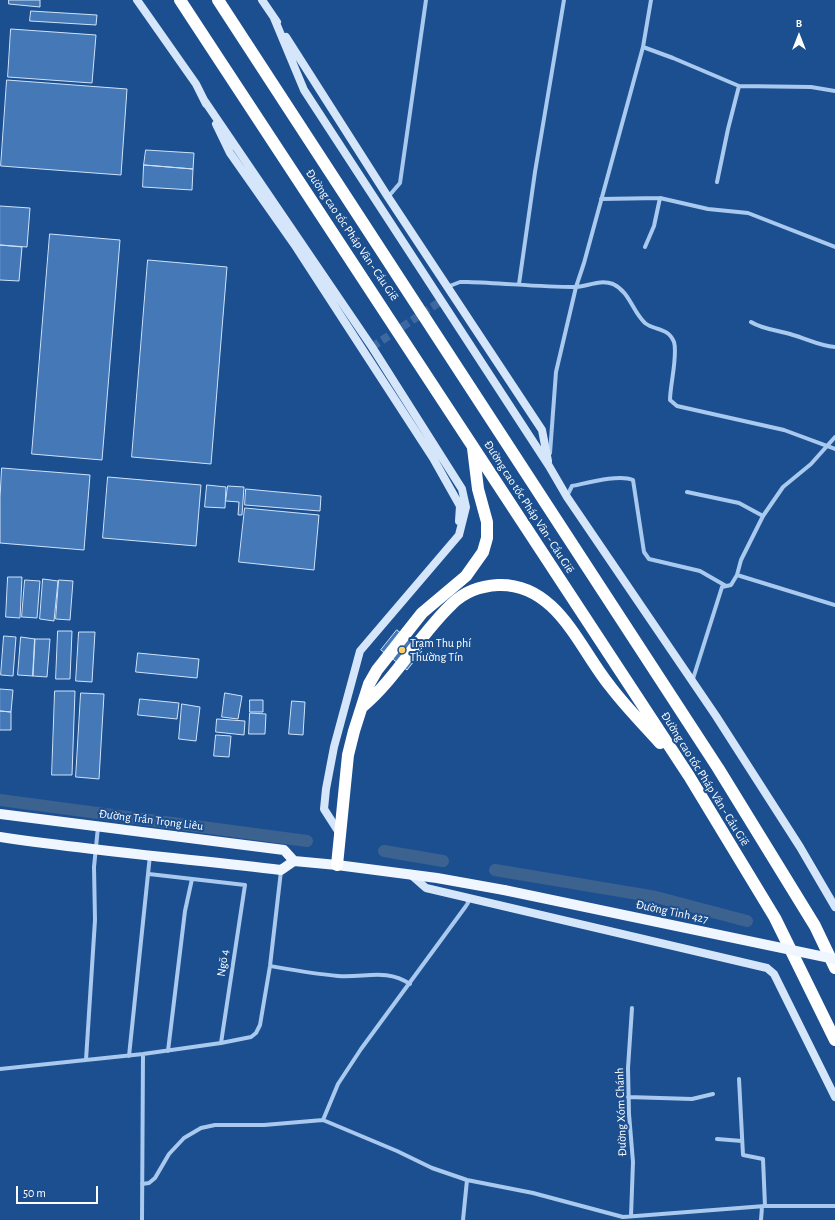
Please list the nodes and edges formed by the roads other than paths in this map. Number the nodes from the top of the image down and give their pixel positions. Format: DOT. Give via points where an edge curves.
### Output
graph roads {
  1 [pos="138,0"];
  2 [pos="180,0"];
  3 [pos="218,0"];
  4 [pos="262,0"];
  5 [pos="426,0"];
  6 [pos="564,0"];
  7 [pos="651,0"];
  8 [pos="274,18"];
  9 [pos="643,47"];
  10 [pos="739,86"];
  11 [pos="835,91"];
  12 [pos="717,182"];
  13 [pos="388,197"];
  14 [pos="660,198"];
  15 [pos="601,199"];
  16 [pos="645,247"];
  17 [pos="835,247"];
  18 [pos="519,284"];
  19 [pos="576,287"];
  20 [pos="447,288"];
  21 [pos="751,322"];
  22 [pos="835,347"];
  23 [pos="835,437"];
  24 [pos="472,445"];
  25 [pos="827,447"];
  26 [pos="835,449"];
  27 [pos="549,466"];
  28 [pos="687,492"];
  29 [pos="567,497"];
  30 [pos="763,516"];
  31 [pos="737,575"];
  32 [pos="726,586"];
  33 [pos="835,605"];
  34 [pos="692,682"];
  35 [pos="362,707"];
  36 [pos="689,776"];
  37 [pos="0,814"];
  38 [pos="99,826"];
  39 [pos="341,835"];
  40 [pos="0,837"];
  41 [pos="96,850"];
  42 [pos="150,855"];
  43 [pos="294,861"];
  44 [pos="337,865"];
  45 [pos="281,870"];
  46 [pos="149,874"];
  47 [pos="410,874"];
  48 [pos="192,879"];
  49 [pos="467,897"];
  50 [pos="835,907"];
  51 [pos="835,959"];
  52 [pos="270,966"];
  53 [pos="835,968"];
  54 [pos="410,984"];
  55 [pos="632,1008"];
  56 [pos="835,1040"];
  57 [pos="221,1043"];
  58 [pos="168,1051"];
  59 [pos="143,1054"];
  60 [pos="129,1056"];
  61 [pos="86,1060"];
  62 [pos="0,1069"];
  63 [pos="739,1079"];
  64 [pos="713,1094"];
  65 [pos="628,1097"];
  66 [pos="835,1098"];
  67 [pos="323,1120"];
  68 [pos="717,1139"];
  69 [pos="742,1141"];
  70 [pos="467,1180"];
  71 [pos="142,1184"];
  72 [pos="835,1206"];
  73 [pos="763,1207"];
  74 [pos="631,1216"];
  75 [pos="623,1218"];
  76 [pos="142,1220"];
  77 [pos="463,1220"];
  78 [pos="761,1220"];
  1 -- 39 [label="street" via="196,84 230,153 296,247 433,458 460,506 459,536 360,651 334,747 324,809"];
  2 -- 24 [label="highway, Đường cao tốc Pháp Vân - Cầu Giẽ"];
  3 -- 53 [label="highway, Đường cao tốc Pháp Vân - Cầu Giẽ" via="718,768 815,926"];
  4 -- 8 [label="street"];
  5 -- 13 [label="street" via="400,183"];
  6 -- 18 [label="street"];
  7 -- 9 [label="street"];
  8 -- 13 [label="street"];
  8 -- 27 [label="street" via="304,90"];
  9 -- 10 [label="street"];
  9 -- 15 [label="street"];
  10 -- 11 [label="street" via="811,87"];
  10 -- 12 [label="street"];
  13 -- 20 [label="street"];
  14 -- 15 [label="street"];
  14 -- 16 [label="street" via="654,226"];
  14 -- 17 [label="street" via="708,209 748,213"];
  15 -- 19 [label="street"];
  18 -- 19 [label="street"];
  18 -- 20 [label="street" via="460,282"];
  19 -- 25 [label="street" via="600,282 612,284 626,293 646,324 667,332 674,343 670,400 677,406 784,430"];
  19 -- 27 [label="street" via="556,372"];
  20 -- 27 [label="street" via="542,430"];
  21 -- 22 [label="street" via="760,327"];
  23 -- 25 [label="street"];
  24 -- 35 [label="highway" via="478,489 487,522 487,538 483,552 466,576 422,613 381,664 369,684"];
  24 -- 36 [label="highway, Đường cao tốc Pháp Vân - Cầu Giẽ"];
  25 -- 26 [label="street"];
  25 -- 30 [label="street" via="783,487"];
  27 -- 29 [label="street"];
  28 -- 30 [label="street" via="739,503"];
  29 -- 32 [label="street" via="572,486 596,481 633,480 644,552 649,559 700,571"];
  29 -- 34 [label="street"];
  30 -- 31 [label="street" via="741,560"];
  31 -- 32 [label="street" via="731,585"];
  31 -- 33 [label="street"];
  32 -- 34 [label="street" via="722,587"];
  34 -- 50 [label="street" via="800,847"];
  35 -- 36 [label="highway" via="372,699 452,603 470,590 487,585 527,589 544,599 559,615 577,636 609,686"];
  35 -- 39 [label="highway" via="348,755"];
  36 -- 56 [label="highway, Đường cao tốc Pháp Vân - Cầu Giẽ" via="775,918"];
  37 -- 38 [label="main road, Đường Trần Trọng Liêu"];
  38 -- 41 [label="street"];
  38 -- 43 [label="main road, Đường Trần Trọng Liêu" via="284,850"];
  39 -- 44 [label="highway"];
  40 -- 41 [label="main road"];
  41 -- 42 [label="main road"];
  41 -- 61 [label="street" via="95,920"];
  42 -- 45 [label="main road"];
  42 -- 46 [label="street"];
  43 -- 44 [label="main road"];
  43 -- 45 [label="main road"];
  44 -- 47 [label="main road"];
  45 -- 52 [label="street"];
  46 -- 48 [label="street"];
  46 -- 60 [label="street"];
  47 -- 49 [label="street" via="426,888"];
  47 -- 51 [label="main road, Đường Tỉnh 427, bridge" via="504,890"];
  48 -- 57 [label="street, Ngõ 4" via="245,885"];
  48 -- 58 [label="street" via="185,911"];
  49 -- 54 [label="street" via="468,903"];
  49 -- 66 [label="street" via="767,968 774,974"];
  52 -- 54 [label="street" via="339,976 385,974 402,978"];
  52 -- 57 [label="street" via="260,1025 256,1033"];
  54 -- 67 [label="street" via="338,1084"];
  55 -- 65 [label="street, Đường Xóm Chánh"];
  57 -- 58 [label="street"];
  58 -- 59 [label="street"];
  59 -- 60 [label="street"];
  59 -- 71 [label="street"];
  60 -- 61 [label="street"];
  61 -- 62 [label="street"];
  63 -- 69 [label="street"];
  64 -- 65 [label="street" via="692,1099"];
  65 -- 74 [label="street, Đường Xóm Chánh" via="633,1162"];
  67 -- 70 [label="street" via="432,1168"];
  67 -- 71 [label="street" via="264,1125 215,1125 201,1128 184,1138 169,1154 155,1178 149,1183"];
  68 -- 69 [label="street"];
  69 -- 73 [label="street" via="743,1155 763,1159"];
  70 -- 75 [label="street" via="533,1193"];
  70 -- 77 [label="street"];
  71 -- 76 [label="street"];
  72 -- 73 [label="street"];
  73 -- 74 [label="street"];
  73 -- 78 [label="street"];
  74 -- 75 [label="street"];
}
